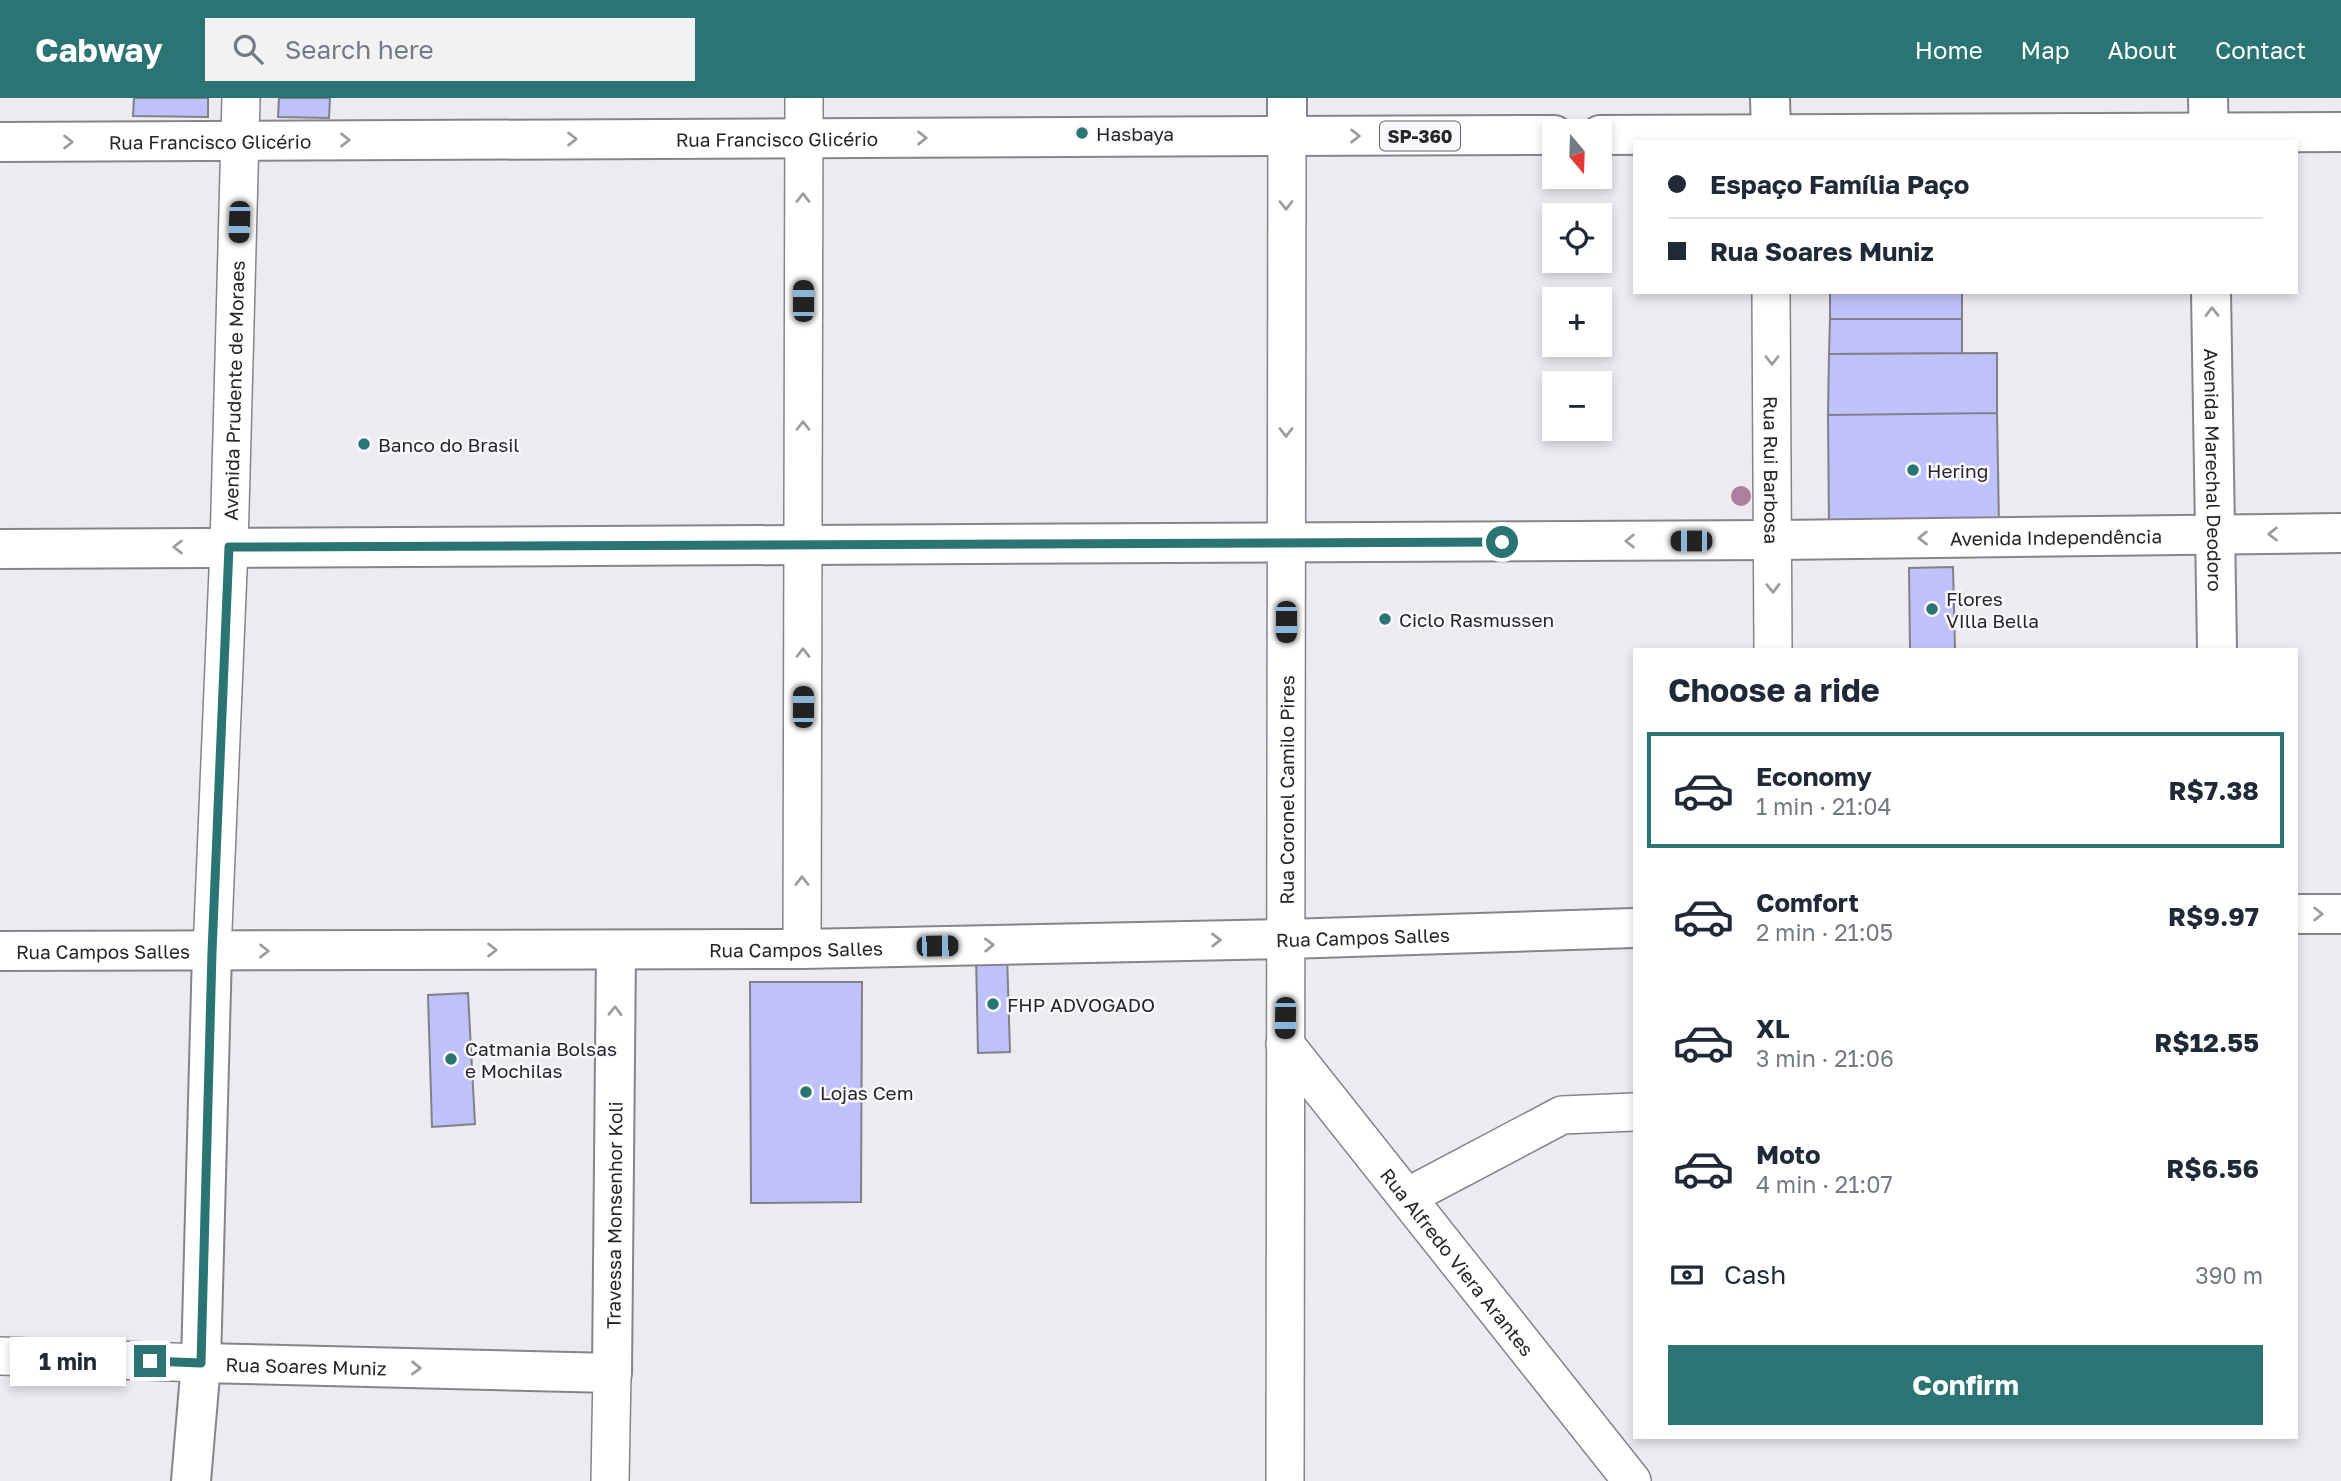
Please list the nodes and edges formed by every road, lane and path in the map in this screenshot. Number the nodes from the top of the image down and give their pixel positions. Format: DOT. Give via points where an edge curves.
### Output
graph roads {
  1 [pos="241,98"];
  2 [pos="804,98"];
  3 [pos="1287,98"];
  4 [pos="2209,124"];
  5 [pos="1770,125"];
  6 [pos="2341,132"];
  7 [pos="1612,134"];
  8 [pos="1542,135"];
  9 [pos="1287,136"];
  10 [pos="803,138"];
  11 [pos="241,141"];
  12 [pos="0,142"];
  13 [pos="1771,294"];
  14 [pos="2211,294"];
  15 [pos="2341,533"];
  16 [pos="2215,535"];
  17 [pos="1772,540"];
  18 [pos="1286,543"];
  19 [pos="803,546"];
  20 [pos="229,547"];
  21 [pos="0,549"];
  22 [pos="1773,648"];
  23 [pos="2217,648"];
  24 [pos="2298,914"];
  25 [pos="2341,914"];
  26 [pos="1633,928"];
  27 [pos="1287,939"];
  28 [pos="802,949"];
  29 [pos="616,950"];
  30 [pos="0,951"];
  31 [pos="212,952"];
  32 [pos="1284,1044"];
  33 [pos="1633,1112"];
  34 [pos="1407,1196"];
  35 [pos="0,1356"];
  36 [pos="201,1363"];
  37 [pos="612,1373"];
  38 [pos="191,1481"];
  39 [pos="610,1481"];
  40 [pos="1285,1481"];
  41 [pos="1632,1481"];
  1 -- 11 [label="street, Avenida Prudente de Moraes"];
  2 -- 10 [label="street"];
  3 -- 9 [label="main road, Rua Coronel Camilo Pires"];
  4 -- 5 [label="main road"];
  4 -- 6 [label="main road"];
  5 -- 7 [label="main road"];
  9 -- 8 [label="main road, Rua Francisco Glicério / SP-360, one-way"];
  10 -- 9 [label="main road, Rua Francisco Glicério, one-way"];
  9 -- 18 [label="street, Rua Coronel Camilo Pires, one-way"];
  11 -- 10 [label="main road, Rua Francisco Glicério, one-way"];
  19 -- 10 [label="street, one-way"];
  12 -- 11 [label="main road, Rua Francisco Glicério, one-way"];
  11 -- 20 [label="street, Avenida Prudente de Moraes"];
  13 -- 17 [label="street, Rua Rui Barbosa, one-way"];
  16 -- 14 [label="main road, Avenida Marechal Deodoro, one-way"];
  15 -- 16 [label="main road, Avenida Independência, one-way"];
  16 -- 17 [label="main road, Avenida Independência, one-way"];
  16 -- 23 [label="main road, Avenida Marechal Deodoro"];
  17 -- 18 [label="main road, Avenida Independência, one-way"];
  17 -- 22 [label="street, Rua Rui Barbosa, one-way"];
  18 -- 19 [label="main road, Avenida Independência"];
  18 -- 27 [label="street, Rua Coronel Camilo Pires"];
  19 -- 20 [label="main road, Avenida Independência"];
  28 -- 19 [label="street, one-way"];
  20 -- 21 [label="main road, Avenida Independência, one-way"];
  20 -- 31 [label="street, Avenida Prudente de Moraes"];
  24 -- 25 [label="main road, one-way"];
  26 -- 27 [label="main road, Rua Campos Salles"];
  28 -- 27 [label="main road, Rua Campos Salles, one-way"];
  27 -- 32 [label="street, Rua Coronel Camilo Pires"];
  28 -- 29 [label="main road, Rua Campos Salles"];
  31 -- 29 [label="main road, Rua Campos Salles, one-way"];
  37 -- 29 [label="main road, Travessa Monsenhor Koli, one-way"];
  30 -- 31 [label="main road, Rua Campos Salles"];
  31 -- 36 [label="main road, Avenida Prudente de Moraes"];
  32 -- 34 [label="street, Rua Alfredo Viera Arantes"];
  32 -- 40 [label="street, Rua Coronel Camilo Pires"];
  33 -- 34 [label="street" via="1562,1115"];
  34 -- 41 [label="street, Rua Alfredo Viera Arantes"];
  35 -- 36 [label="street, Rua Soares Muniz"];
  36 -- 37 [label="main road, Rua Soares Muniz, one-way"];
  36 -- 38 [label="main road, Avenida Prudente de Moraes"];
  37 -- 39 [label="street, Travessa Monsenhor Koli"];
}
